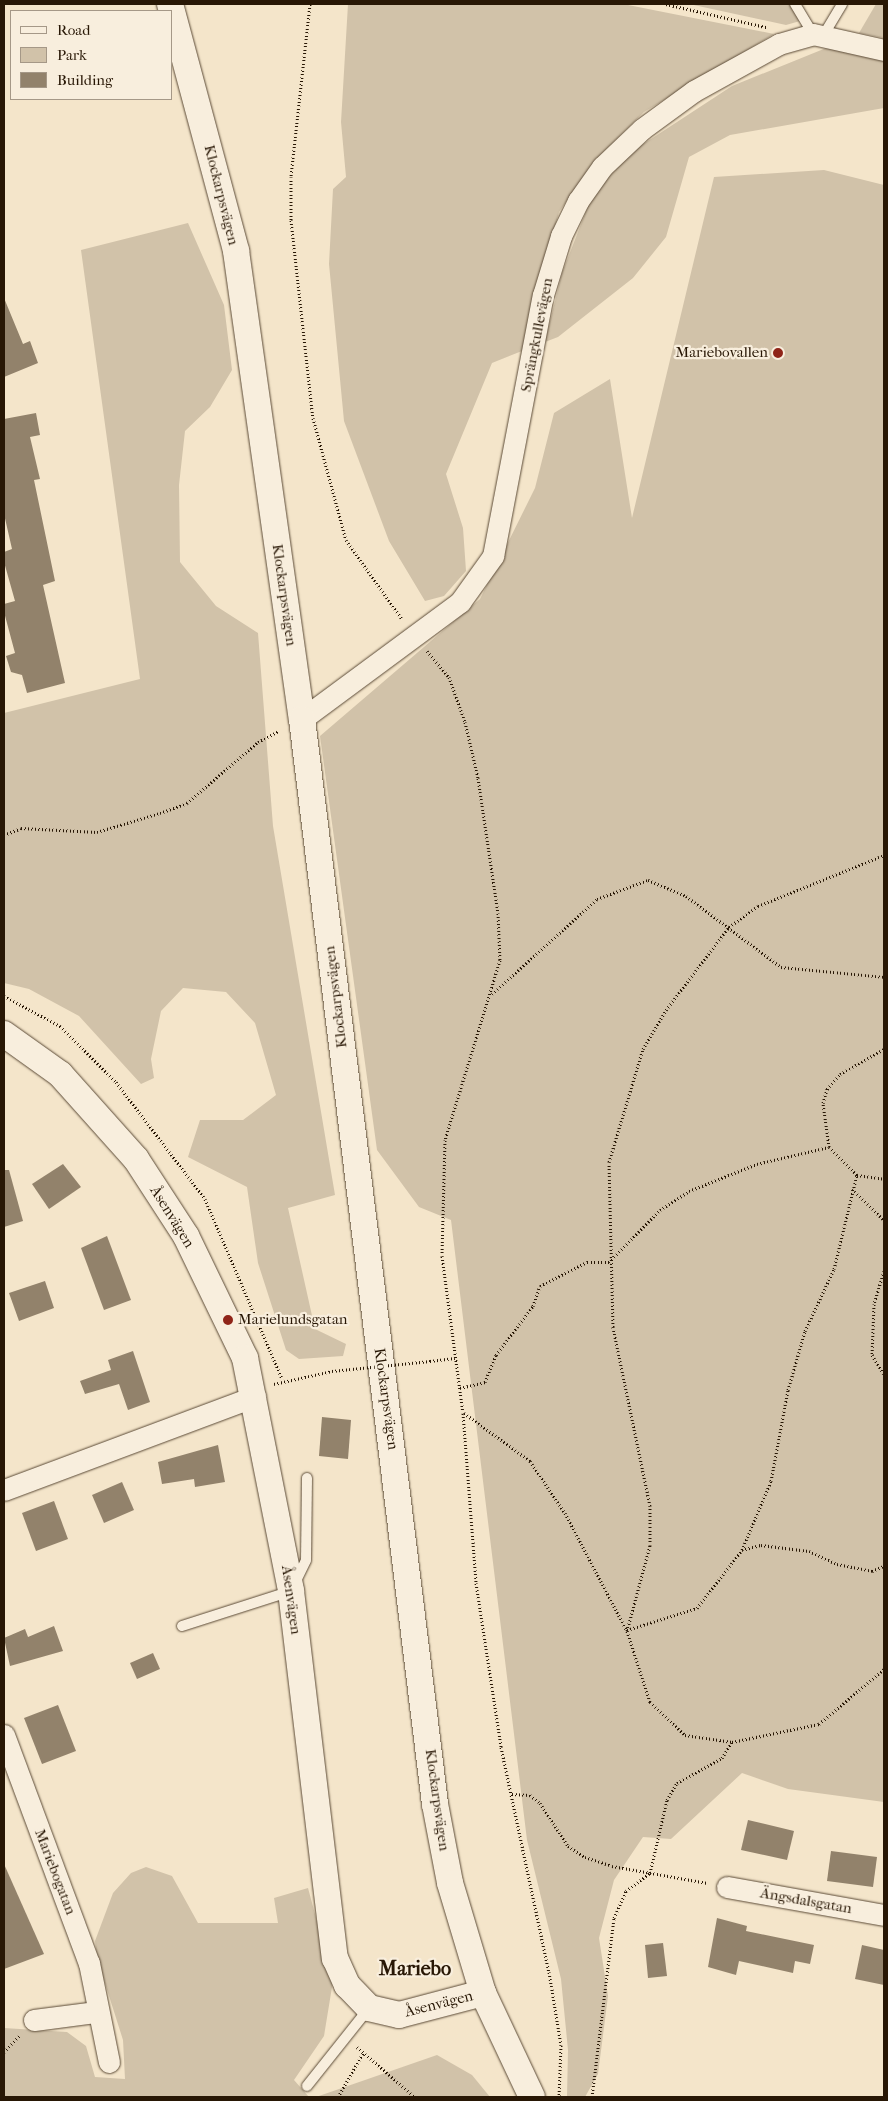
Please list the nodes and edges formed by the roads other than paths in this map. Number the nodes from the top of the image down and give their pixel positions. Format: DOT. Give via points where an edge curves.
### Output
graph roads {
  1 [pos="795,4"];
  2 [pos="842,4"];
  3 [pos="172,11"];
  4 [pos="813,35"];
  5 [pos="884,50"];
  6 [pos="302,719"];
  7 [pos="4,1034"];
  8 [pos="255,1396"];
  9 [pos="307,1478"];
  10 [pos="4,1490"];
  11 [pos="291,1590"];
  12 [pos="182,1626"];
  13 [pos="4,1735"];
  14 [pos="727,1887"];
  15 [pos="884,1915"];
  16 [pos="483,1992"];
  17 [pos="369,2008"];
  18 [pos="96,2012"];
  19 [pos="34,2020"];
  20 [pos="109,2062"];
  21 [pos="308,2086"];
  22 [pos="532,2097"];
  1 -- 4 [label="lane"];
  2 -- 4 [label="lane"];
  3 -- 6 [label="street, Klockarpsvägen" via="236,251"];
  4 -- 5 [label="street"];
  4 -- 6 [label="street, Sprängkullevägen" via="753,56 642,129 602,167 578,201 543,295 493,556 460,602"];
  6 -- 16 [label="street, Klockarpsvägen" via="435,1804 450,1883"];
  7 -- 8 [label="street, Åsenvägen" via="60,1074 136,1159 190,1244 245,1358"];
  8 -- 10 [label="street"];
  8 -- 11 [label="street, Åsenvägen"];
  9 -- 11 [label="lane" via="306,1560"];
  11 -- 12 [label="lane"];
  11 -- 17 [label="street, Åsenvägen" via="335,1958 346,1985"];
  13 -- 18 [label="street, Mariebogatan" via="90,1963"];
  14 -- 15 [label="street, Ängsdalsgatan"];
  16 -- 17 [label="street, Åsenvägen" via="399,2015"];
  16 -- 22 [label="street, Åsenvägen"];
  17 -- 21 [label="lane"];
  18 -- 19 [label="street"];
  18 -- 20 [label="street, Mariebogatan"];
}
